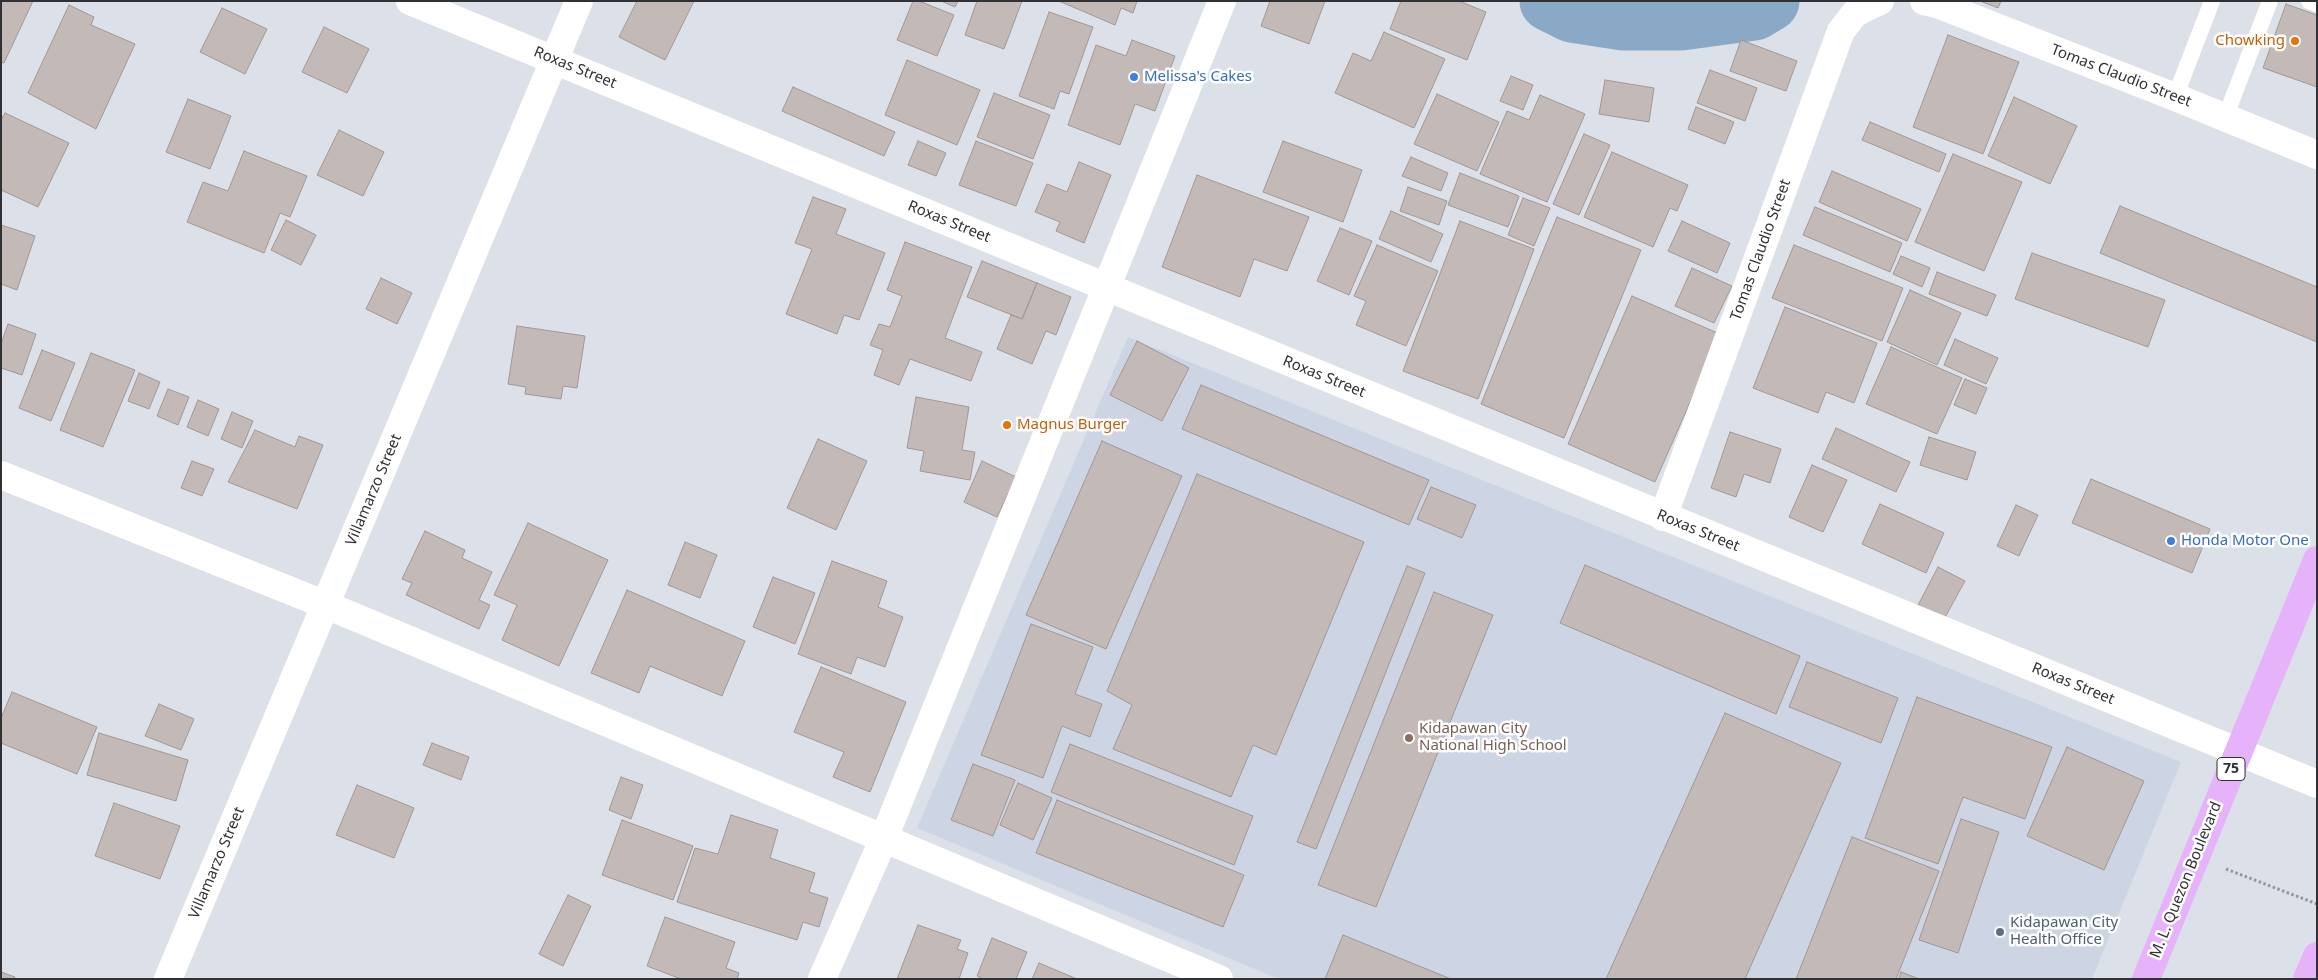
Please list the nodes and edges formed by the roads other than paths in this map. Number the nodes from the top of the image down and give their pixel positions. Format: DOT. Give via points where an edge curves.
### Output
graph roads {
  1 [pos="410,1"];
  2 [pos="579,1"];
  3 [pos="1222,1"];
  4 [pos="1880,1"];
  5 [pos="1924,1"];
  6 [pos="2212,1"];
  7 [pos="2270,1"];
  8 [pos="2309,1"];
  9 [pos="2317,4"];
  10 [pos="555,60"];
  11 [pos="2175,96"];
  12 [pos="2225,118"];
  13 [pos="2317,155"];
  14 [pos="1106,287"];
  15 [pos="1,475"];
  16 [pos="1663,517"];
  17 [pos="2317,560"];
  18 [pos="326,606"];
  19 [pos="2238,752"];
  20 [pos="2317,784"];
  21 [pos="884,838"];
  22 [pos="2317,956"];
  23 [pos="168,979"];
  24 [pos="822,979"];
  25 [pos="1219,979"];
  26 [pos="2146,979"];
  27 [pos="2307,979"];
  1 -- 10 [label="street, Roxas Street"];
  2 -- 10 [label="street, Villamarzo Street"];
  3 -- 14 [label="street"];
  4 -- 16 [label="street, Tomas Claudio Street" via="1856,13 1841,31"];
  5 -- 11 [label="street, Tomas Claudio Street"];
  6 -- 11 [label="lane"];
  7 -- 12 [label="lane"];
  8 -- 9 [label="lane"];
  10 -- 14 [label="street, Roxas Street"];
  10 -- 18 [label="street, Villamarzo Street"];
  11 -- 12 [label="street, Tomas Claudio Street"];
  12 -- 13 [label="street, Tomas Claudio Street"];
  14 -- 16 [label="street, Roxas Street"];
  14 -- 21 [label="street"];
  15 -- 18 [label="street"];
  16 -- 19 [label="street, Roxas Street"];
  17 -- 19 [label="highway, M. L. Quezon Boulevard / 75"];
  18 -- 21 [label="street"];
  18 -- 23 [label="street, Villamarzo Street"];
  19 -- 20 [label="street, Roxas Street"];
  19 -- 26 [label="highway, M. L. Quezon Boulevard / 75"];
  21 -- 24 [label="street"];
  21 -- 25 [label="street"];
  22 -- 27 [label="highway"];
}
